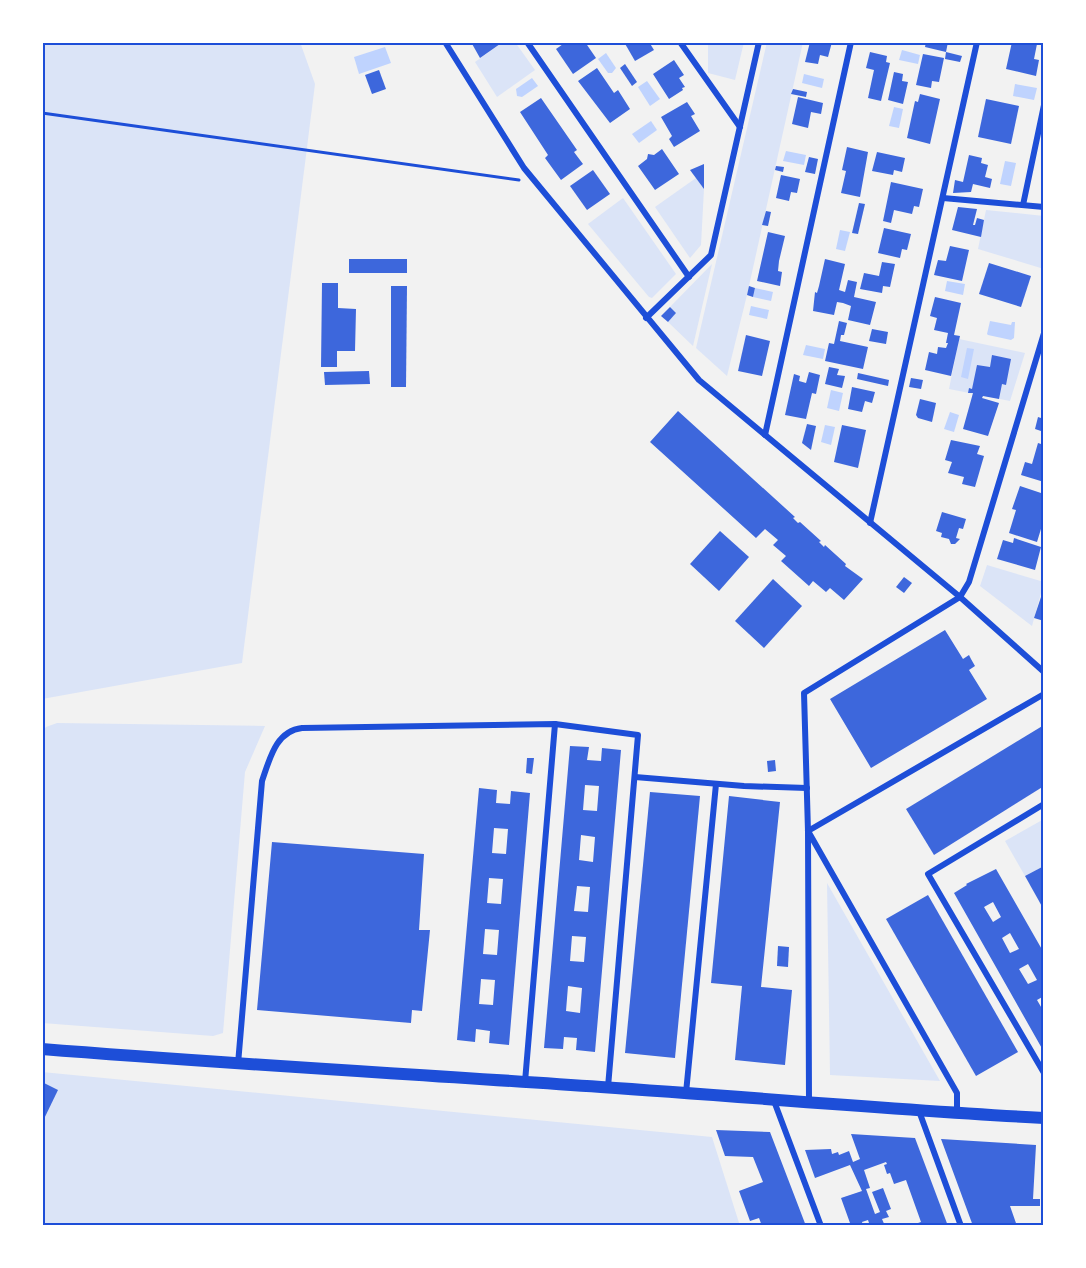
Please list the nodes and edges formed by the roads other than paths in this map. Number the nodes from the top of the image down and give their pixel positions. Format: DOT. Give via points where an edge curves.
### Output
graph roads {
  1 [pos="445,42"];
  2 [pos="526,42"];
  3 [pos="680,42"];
  4 [pos="759,42"];
  5 [pos="851,42"];
  6 [pos="977,42"];
  7 [pos="1044,105"];
  8 [pos="740,127"];
  9 [pos="943,198"];
  10 [pos="1023,205"];
  11 [pos="1044,207"];
  12 [pos="689,277"];
  13 [pos="646,318"];
  14 [pos="1044,333"];
  15 [pos="765,435"];
  16 [pos="870,523"];
  17 [pos="960,597"];
  18 [pos="1044,672"];
  19 [pos="1044,693"];
  20 [pos="555,724"];
  21 [pos="635,777"];
  22 [pos="716,784"];
  23 [pos="807,788"];
  24 [pos="1044,804"];
  25 [pos="808,831"];
  26 [pos="42,1049"];
  27 [pos="238,1064"];
  28 [pos="1044,1073"];
  29 [pos="525,1082"];
  30 [pos="608,1087"];
  31 [pos="686,1093"];
  32 [pos="773,1100"];
  33 [pos="809,1103"];
  34 [pos="919,1111"];
  35 [pos="957,1113"];
  36 [pos="1044,1118"];
  37 [pos="821,1226"];
  38 [pos="961,1226"];
  1 -- 13 [label="street" via="524,168"];
  2 -- 12 [label="street"];
  3 -- 8 [label="street"];
  4 -- 8 [label="street"];
  5 -- 15 [label="street"];
  6 -- 9 [label="street"];
  7 -- 10 [label="street"];
  8 -- 12 [label="street" via="711,255"];
  9 -- 10 [label="street"];
  9 -- 16 [label="street"];
  10 -- 11 [label="street"];
  12 -- 13 [label="street"];
  13 -- 15 [label="street" via="699,380"];
  14 -- 17 [label="street" via="969,582"];
  15 -- 16 [label="street"];
  16 -- 17 [label="street"];
  17 -- 18 [label="street"];
  17 -- 23 [label="street" via="804,693"];
  19 -- 25 [label="street"];
  20 -- 21 [label="street" via="638,735"];
  20 -- 27 [label="street" via="302,728 290,729 281,738 262,781"];
  20 -- 29 [label="street"];
  21 -- 22 [label="street"];
  21 -- 30 [label="street"];
  22 -- 23 [label="street"];
  22 -- 31 [label="street"];
  23 -- 25 [label="street"];
  24 -- 28 [label="street" via="928,874"];
  25 -- 33 [label="street"];
  25 -- 35 [label="street" via="957,1093"];
  26 -- 27 [label="main road"];
  27 -- 29 [label="main road"];
  29 -- 30 [label="main road"];
  30 -- 31 [label="main road"];
  31 -- 32 [label="main road"];
  32 -- 33 [label="main road"];
  32 -- 37 [label="street"];
  33 -- 34 [label="main road"];
  34 -- 35 [label="main road"];
  34 -- 38 [label="street"];
  35 -- 36 [label="main road"];
}
